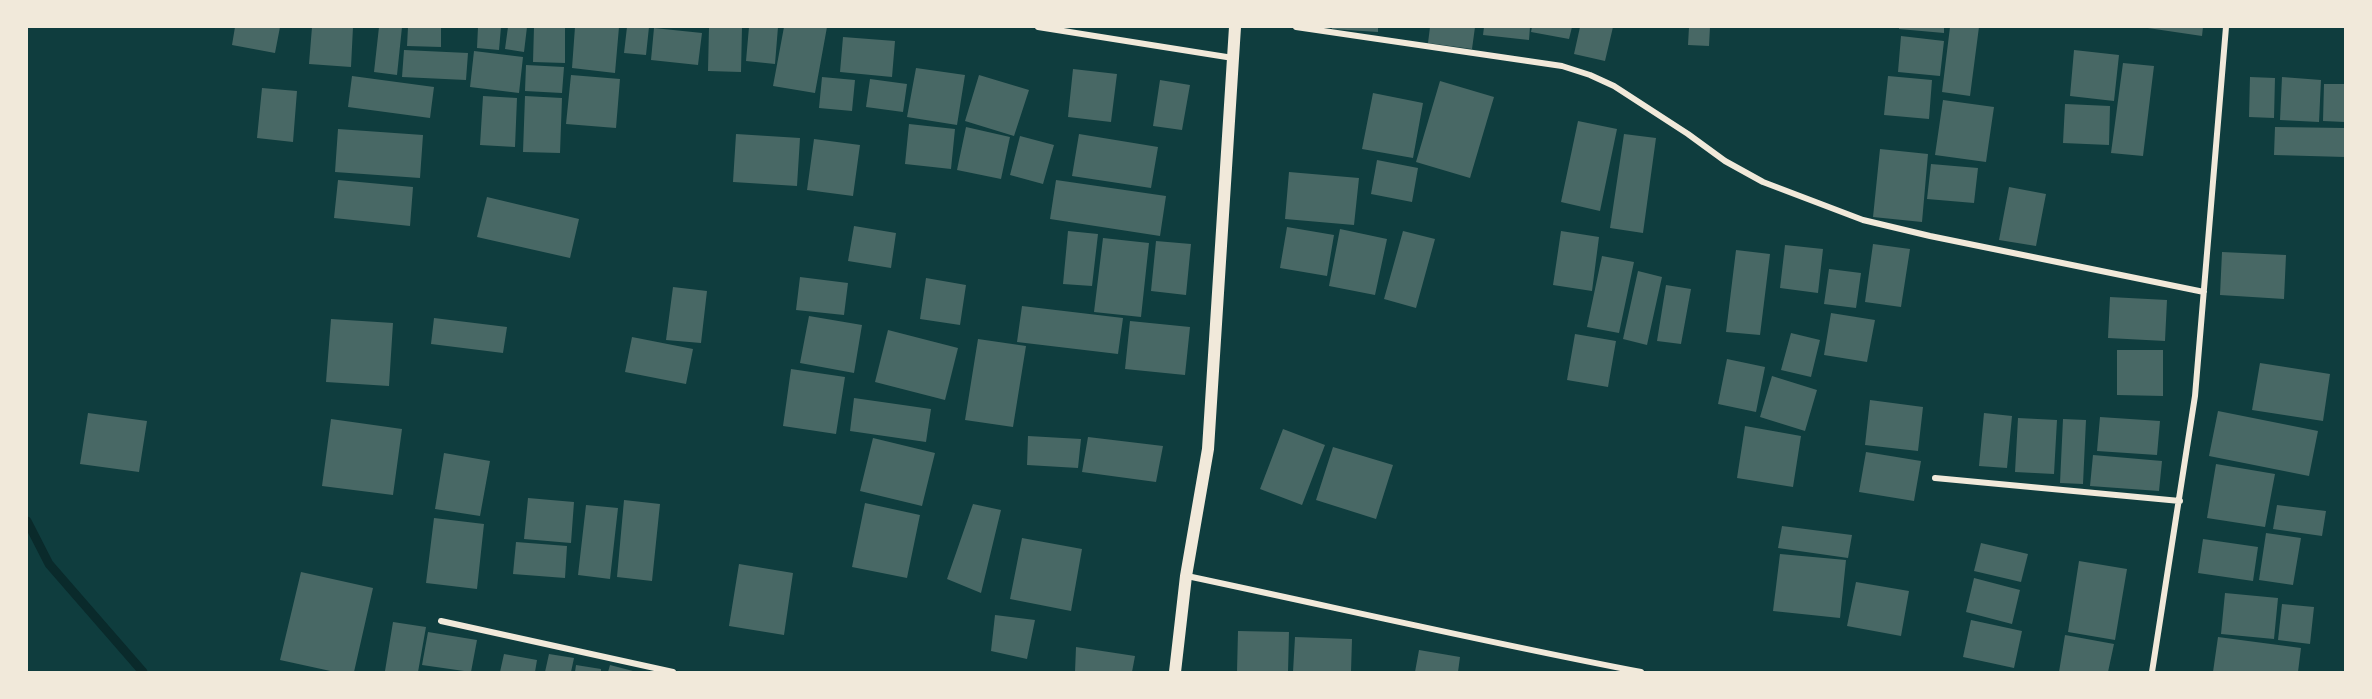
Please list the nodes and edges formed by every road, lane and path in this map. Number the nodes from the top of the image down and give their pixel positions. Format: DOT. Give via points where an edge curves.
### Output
graph roads {
  1 [pos="1038,27"];
  2 [pos="1235,27"];
  3 [pos="1296,27"];
  4 [pos="2226,27"];
  5 [pos="1234,58"];
  6 [pos="2204,292"];
  7 [pos="1935,478"];
  8 [pos="2180,501"];
  9 [pos="1186,576"];
  10 [pos="441,621"];
  11 [pos="672,672"];
  12 [pos="1175,672"];
  13 [pos="1641,672"];
  14 [pos="2152,672"];
  1 -- 5 [label="street"];
  2 -- 5 [label="main road"];
  3 -- 6 [label="street" via="1562,66 1590,75 1631,97 1762,182 1854,216 1930,236"];
  4 -- 6 [label="street"];
  5 -- 9 [label="main road" via="1208,449"];
  6 -- 8 [label="street"];
  7 -- 8 [label="street"];
  8 -- 14 [label="street"];
  9 -- 12 [label="main road"];
  9 -- 13 [label="street"];
  10 -- 11 [label="street"];
}
